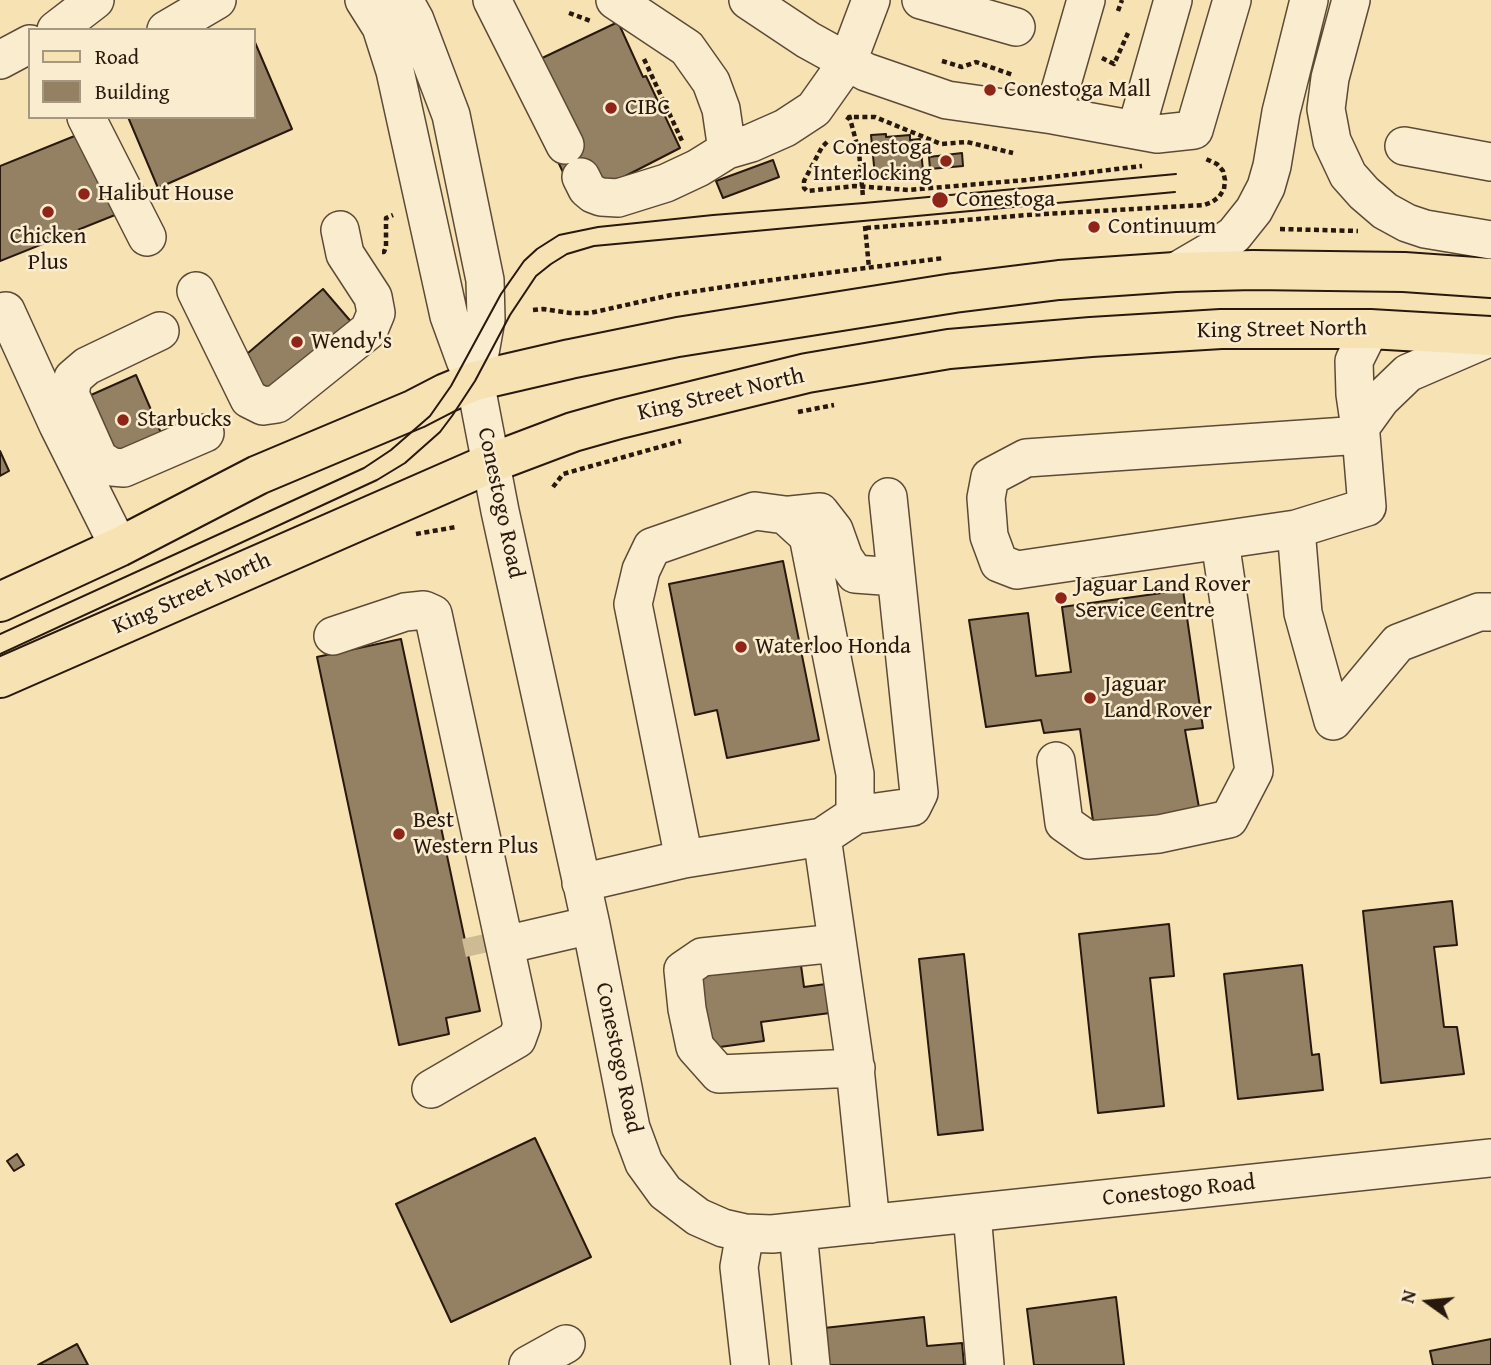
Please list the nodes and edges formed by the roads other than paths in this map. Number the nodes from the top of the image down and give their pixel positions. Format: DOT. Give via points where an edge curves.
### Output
graph roads {
  1 [pos="95,0"];
  2 [pos="217,0"];
  3 [pos="364,0"];
  4 [pos="492,0"];
  5 [pos="748,0"];
  6 [pos="872,0"];
  7 [pos="921,0"];
  8 [pos="1086,0"];
  9 [pos="1173,0"];
  10 [pos="1232,0"];
  11 [pos="1310,0"];
  12 [pos="1351,0"];
  13 [pos="412,7"];
  14 [pos="608,12"];
  15 [pos="1016,27"];
  16 [pos="59,28"];
  17 [pos="169,28"];
  18 [pos="28,45"];
  19 [pos="0,60"];
  20 [pos="848,61"];
  21 [pos="1053,115"];
  22 [pos="87,119"];
  23 [pos="1136,130"];
  24 [pos="565,145"];
  25 [pos="1404,146"];
  26 [pos="727,150"];
  27 [pos="1491,162"];
  28 [pos="581,177"];
  29 [pos="340,230"];
  30 [pos="146,237"];
  31 [pos="1491,240"];
  32 [pos="1175,272"];
  33 [pos="1404,272"];
  34 [pos="1491,278"];
  35 [pos="196,291"];
  36 [pos="0,312"];
  37 [pos="1370,329"];
  38 [pos="160,331"];
  39 [pos="1491,336"];
  40 [pos="475,381"];
  41 [pos="1360,432"];
  42 [pos="205,433"];
  43 [pos="491,463"];
  44 [pos="888,497"];
  45 [pos="785,515"];
  46 [pos="1296,529"];
  47 [pos="1220,541"];
  48 [pos="118,547"];
  49 [pos="896,577"];
  50 [pos="0,602"];
  51 [pos="1491,612"];
  52 [pos="333,636"];
  53 [pos="0,678"];
  54 [pos="1056,761"];
  55 [pos="855,815"];
  56 [pos="822,837"];
  57 [pos="684,859"];
  58 [pos="581,883"];
  59 [pos="591,925"];
  60 [pos="495,942"];
  61 [pos="837,943"];
  62 [pos="856,1068"];
  63 [pos="431,1089"];
  64 [pos="1491,1158"];
  65 [pos="972,1213"];
  66 [pos="871,1224"];
  67 [pos="745,1233"];
  68 [pos="798,1233"];
  69 [pos="566,1344"];
  70 [pos="528,1365"];
  71 [pos="750,1365"];
  72 [pos="811,1365"];
  73 [pos="985,1365"];
  1 -- 16 [label="street"];
  2 -- 17 [label="street"];
  3 -- 40 [label="street, Conestogo Road" via="381,27 395,71 449,316"];
  4 -- 24 [label="street"];
  5 -- 20 [label="street"];
  6 -- 20 [label="street"];
  7 -- 15 [label="street"];
  8 -- 21 [label="street"];
  9 -- 23 [label="street"];
  10 -- 23 [label="street" via="1195,130 1157,134"];
  11 -- 32 [label="street" via="1266,187 1234,235"];
  12 -- 31 [label="street" via="1326,109 1332,141 1348,175 1364,194 1407,223"];
  13 -- 40 [label="street, Conestogo Road" via="450,115 485,280 486,319"];
  14 -- 26 [label="street" via="687,48 711,82 721,109"];
  18 -- 19 [label="street"];
  20 -- 21 [label="street" via="866,72 947,100"];
  20 -- 26 [label="street" via="814,109 785,128"];
  21 -- 23 [label="street"];
  22 -- 30 [label="street"];
  25 -- 27 [label="street"];
  26 -- 28 [label="street" via="666,183 618,198 593,194"];
  29 -- 35 [label="street" via="345,254 373,297 376,313 369,331 277,404 263,406 249,399"];
  32 -- 33 [label="main road"];
  32 -- 40 [label="main road" via="954,292 678,337"];
  33 -- 34 [label="main road"];
  33 -- 37 [label="main road"];
  36 -- 48 [label="street" via="6,311"];
  37 -- 39 [label="main road, King Street North"];
  37 -- 41 [label="street" via="1354,361"];
  37 -- 43 [label="main road, King Street North" via="1220,329 949,349 807,373 619,419"];
  38 -- 42 [label="street" via="87,366 73,378 70,394 99,459 112,467 124,468"];
  39 -- 41 [label="street" via="1408,373 1381,399"];
  40 -- 43 [label="street, Conestogo Road"];
  40 -- 48 [label="main road" via="258,475"];
  41 -- 46 [label="street" via="1367,507"];
  41 -- 47 [label="street" via="1026,458 990,477 986,498 989,536 999,563 1017,570"];
  43 -- 53 [label="main road, King Street North"];
  43 -- 58 [label="street, Conestogo Road"];
  44 -- 49 [label="street"];
  45 -- 49 [label="street" via="820,512 855,574"];
  45 -- 55 [label="street" via="808,536 855,774"];
  45 -- 57 [label="street" via="755,511 652,547 641,570 633,604"];
  46 -- 47 [label="street"];
  46 -- 51 [label="street" via="1303,613 1334,722 1398,643 1479,612"];
  47 -- 54 [label="street" via="1254,771 1229,819 1159,834 1088,840 1064,823"];
  48 -- 50 [label="main road"];
  49 -- 55 [label="street" via="919,793 912,807"];
  52 -- 60 [label="street" via="405,612 433,614"];
  55 -- 56 [label="street"];
  56 -- 57 [label="street"];
  56 -- 61 [label="street"];
  57 -- 58 [label="street"];
  58 -- 59 [label="street, Conestogo Road"];
  59 -- 60 [label="street"];
  59 -- 67 [label="street, Conestogo Road" via="631,1128 644,1163 665,1192 698,1217"];
  60 -- 63 [label="street" via="522,1025 517,1039"];
  61 -- 62 [label="street"];
  61 -- 62 [label="street" via="702,957 683,970 687,1010 695,1047 719,1074"];
  62 -- 66 [label="street"];
  64 -- 65 [label="street, Conestogo Road"];
  65 -- 66 [label="street, Conestogo Road"];
  65 -- 73 [label="street"];
  66 -- 68 [label="street, Conestogo Road"];
  67 -- 68 [label="street, Conestogo Road"];
  67 -- 71 [label="street" via="739,1267"];
  68 -- 72 [label="street"];
  69 -- 70 [label="street"];
}
